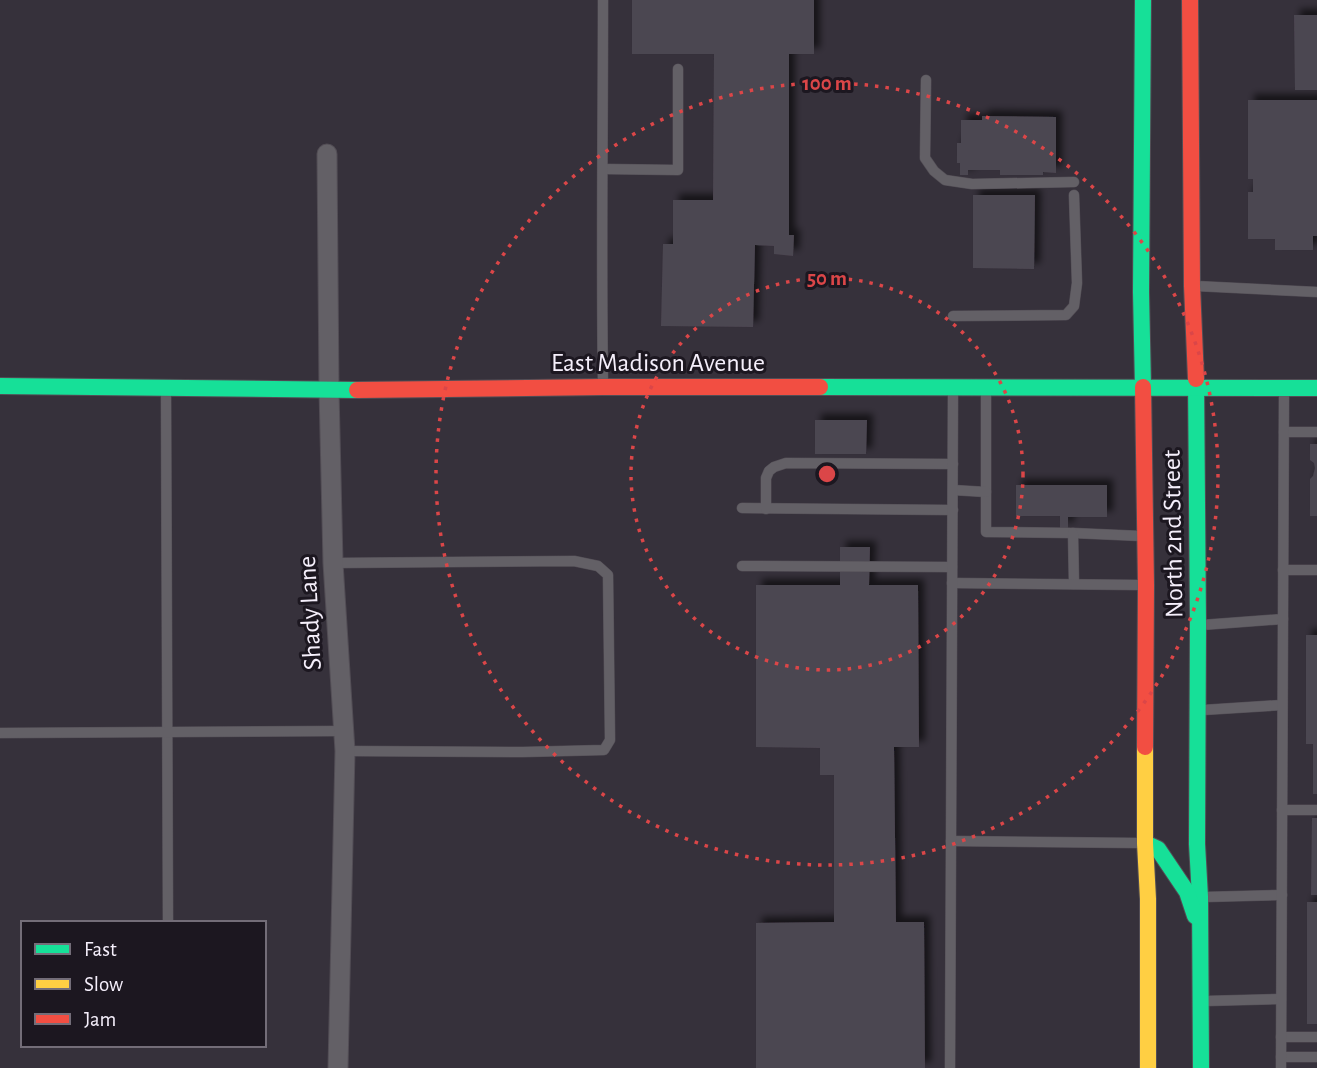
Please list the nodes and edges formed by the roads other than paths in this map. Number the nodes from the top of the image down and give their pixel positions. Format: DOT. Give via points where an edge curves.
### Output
graph roads {
  1 [pos="603,0"];
  2 [pos="1143,0"];
  3 [pos="1190,0"];
  4 [pos="678,69"];
  5 [pos="926,80"];
  6 [pos="327,154"];
  7 [pos="603,169"];
  8 [pos="1074,183"];
  9 [pos="1074,195"];
  10 [pos="1192,286"];
  11 [pos="1317,292"];
  12 [pos="953,316"];
  13 [pos="0,386"];
  14 [pos="166,387"];
  15 [pos="603,387"];
  16 [pos="953,387"];
  17 [pos="986,387"];
  18 [pos="1143,388"];
  19 [pos="1284,388"];
  20 [pos="1317,388"];
  21 [pos="1196,389"];
  22 [pos="329,390"];
  23 [pos="1284,432"];
  24 [pos="1317,432"];
  25 [pos="953,464"];
  26 [pos="953,490"];
  27 [pos="986,492"];
  28 [pos="743,508"];
  29 [pos="766,509"];
  30 [pos="953,510"];
  31 [pos="1073,533"];
  32 [pos="1144,536"];
  33 [pos="333,563"];
  34 [pos="742,565"];
  35 [pos="952,567"];
  36 [pos="1283,570"];
  37 [pos="1317,570"];
  38 [pos="952,583"];
  39 [pos="1074,584"];
  40 [pos="1146,585"];
  41 [pos="1283,619"];
  42 [pos="1198,625"];
  43 [pos="1282,705"];
  44 [pos="1199,710"];
  45 [pos="343,731"];
  46 [pos="166,732"];
  47 [pos="0,733"];
  48 [pos="345,751"];
  49 [pos="1282,810"];
  50 [pos="1317,810"];
  51 [pos="951,841"];
  52 [pos="1145,843"];
  53 [pos="1282,895"];
  54 [pos="1200,897"];
  55 [pos="168,921"];
  56 [pos="1201,934"];
  57 [pos="1281,999"];
  58 [pos="1201,1002"];
  59 [pos="1281,1037"];
  60 [pos="1317,1037"];
  61 [pos="1317,1057"];
  62 [pos="1281,1063"];
  63 [pos="338,1068"];
  64 [pos="950,1068"];
  65 [pos="1148,1068"];
  66 [pos="1201,1068"];
  1 -- 7 [label="lane"];
  2 -- 18 [label="main road, North 2nd Street"];
  3 -- 10 [label="main road, North 2nd Street"];
  4 -- 7 [label="lane" via="678,170"];
  5 -- 8 [label="lane" via="925,158 945,180"];
  6 -- 22 [label="street, Shady Lane"];
  7 -- 15 [label="lane"];
  9 -- 12 [label="lane" via="1077,283 1074,306 1066,315"];
  10 -- 11 [label="lane"];
  10 -- 21 [label="main road, North 2nd Street"];
  13 -- 14 [label="main road, East Madison Avenue"];
  14 -- 22 [label="main road, East Madison Avenue"];
  14 -- 46 [label="lane"];
  15 -- 16 [label="main road, East Madison Avenue"];
  15 -- 22 [label="main road, East Madison Avenue"];
  16 -- 17 [label="main road, East Madison Avenue"];
  16 -- 25 [label="lane"];
  17 -- 18 [label="main road, East Madison Avenue"];
  17 -- 27 [label="lane"];
  18 -- 21 [label="main road, East Madison Avenue"];
  18 -- 32 [label="main road, North 2nd Street"];
  19 -- 20 [label="main road, East Madison Avenue"];
  19 -- 21 [label="main road, East Madison Avenue"];
  19 -- 23 [label="lane"];
  21 -- 42 [label="main road, North 2nd Street"];
  22 -- 33 [label="street, Shady Lane"];
  23 -- 24 [label="lane"];
  23 -- 36 [label="lane"];
  25 -- 26 [label="lane"];
  25 -- 29 [label="lane" via="780,464 766,478"];
  26 -- 27 [label="lane"];
  26 -- 30 [label="lane"];
  27 -- 31 [label="lane" via="986,532"];
  28 -- 29 [label="lane"];
  29 -- 30 [label="lane"];
  30 -- 35 [label="lane"];
  31 -- 32 [label="lane"];
  31 -- 39 [label="lane"];
  32 -- 40 [label="main road, North 2nd Street"];
  33 -- 45 [label="street, Shady Lane"];
  33 -- 48 [label="lane" via="574,561 598,566 608,575 610,740 604,750"];
  34 -- 35 [label="lane"];
  35 -- 38 [label="lane"];
  36 -- 37 [label="lane"];
  36 -- 41 [label="lane"];
  38 -- 39 [label="lane"];
  38 -- 51 [label="lane"];
  39 -- 40 [label="lane"];
  40 -- 52 [label="main road, North 2nd Street"];
  41 -- 42 [label="lane"];
  41 -- 43 [label="lane"];
  42 -- 44 [label="main road, North 2nd Street"];
  43 -- 44 [label="lane"];
  43 -- 49 [label="lane"];
  44 -- 54 [label="main road, North 2nd Street"];
  45 -- 46 [label="lane"];
  45 -- 48 [label="street, Shady Lane"];
  46 -- 47 [label="lane"];
  46 -- 55 [label="lane"];
  48 -- 63 [label="street, Shady Lane"];
  49 -- 50 [label="lane"];
  49 -- 53 [label="lane"];
  51 -- 52 [label="lane"];
  51 -- 64 [label="lane"];
  52 -- 56 [label="main road" via="1158,849 1187,892"];
  52 -- 65 [label="main road, North 2nd Street"];
  53 -- 54 [label="lane"];
  53 -- 57 [label="lane"];
  54 -- 56 [label="main road, North 2nd Street"];
  56 -- 58 [label="main road, North 2nd Street"];
  57 -- 58 [label="lane"];
  57 -- 59 [label="lane"];
  58 -- 66 [label="main road, North 2nd Street"];
  59 -- 60 [label="lane"];
  59 -- 62 [label="lane"];
  61 -- 62 [label="lane"];
}
